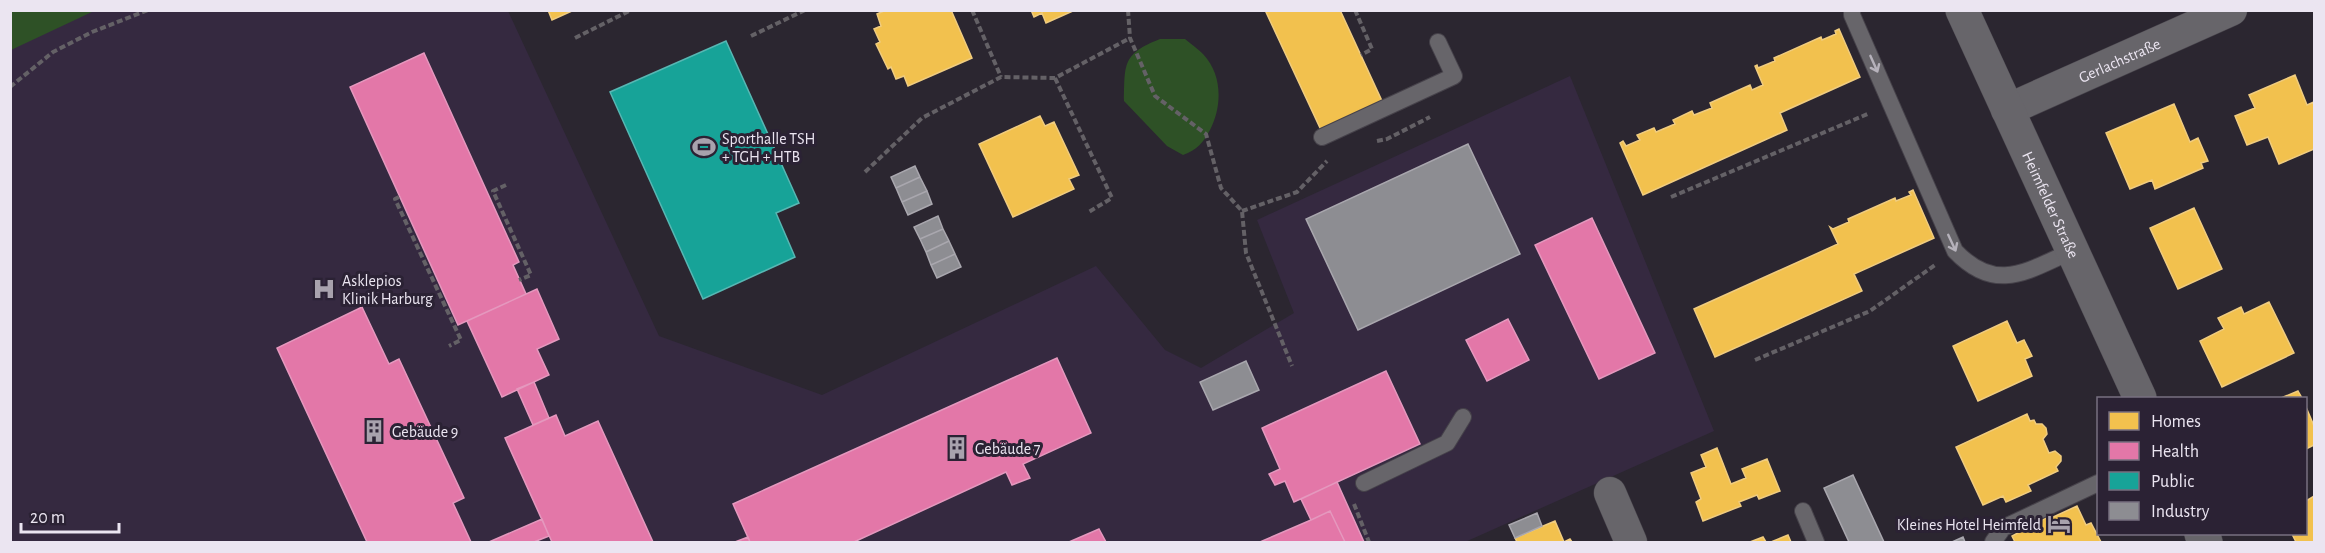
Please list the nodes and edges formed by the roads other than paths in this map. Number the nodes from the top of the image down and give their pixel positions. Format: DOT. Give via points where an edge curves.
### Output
graph roads {
  1 [pos="1852,10"];
  2 [pos="1962,10"];
  3 [pos="2230,10"];
  4 [pos="1438,42"];
  5 [pos="2007,110"];
  6 [pos="1322,137"];
  7 [pos="2072,251"];
  8 [pos="2139,397"];
  9 [pos="1463,417"];
  10 [pos="1364,483"];
  11 [pos="2097,483"];
  12 [pos="1610,493"];
  13 [pos="1803,511"];
  14 [pos="1631,543"];
  15 [pos="1816,543"];
  16 [pos="1993,543"];
  1 -- 7 [label="lane, one-way" via="1955,251 1968,265 1986,273 2012,276"];
  2 -- 5 [label="street, Heimfelder Straße"];
  3 -- 5 [label="street, Gerlachstraße"];
  4 -- 6 [label="lane" via="1454,76"];
  5 -- 7 [label="street, Heimfelder Straße"];
  7 -- 8 [label="street, Heimfelder Straße"];
  9 -- 10 [label="lane" via="1447,444"];
  11 -- 16 [label="lane" via="2003,528"];
  12 -- 14 [label="street"];
  13 -- 15 [label="lane"];
}
